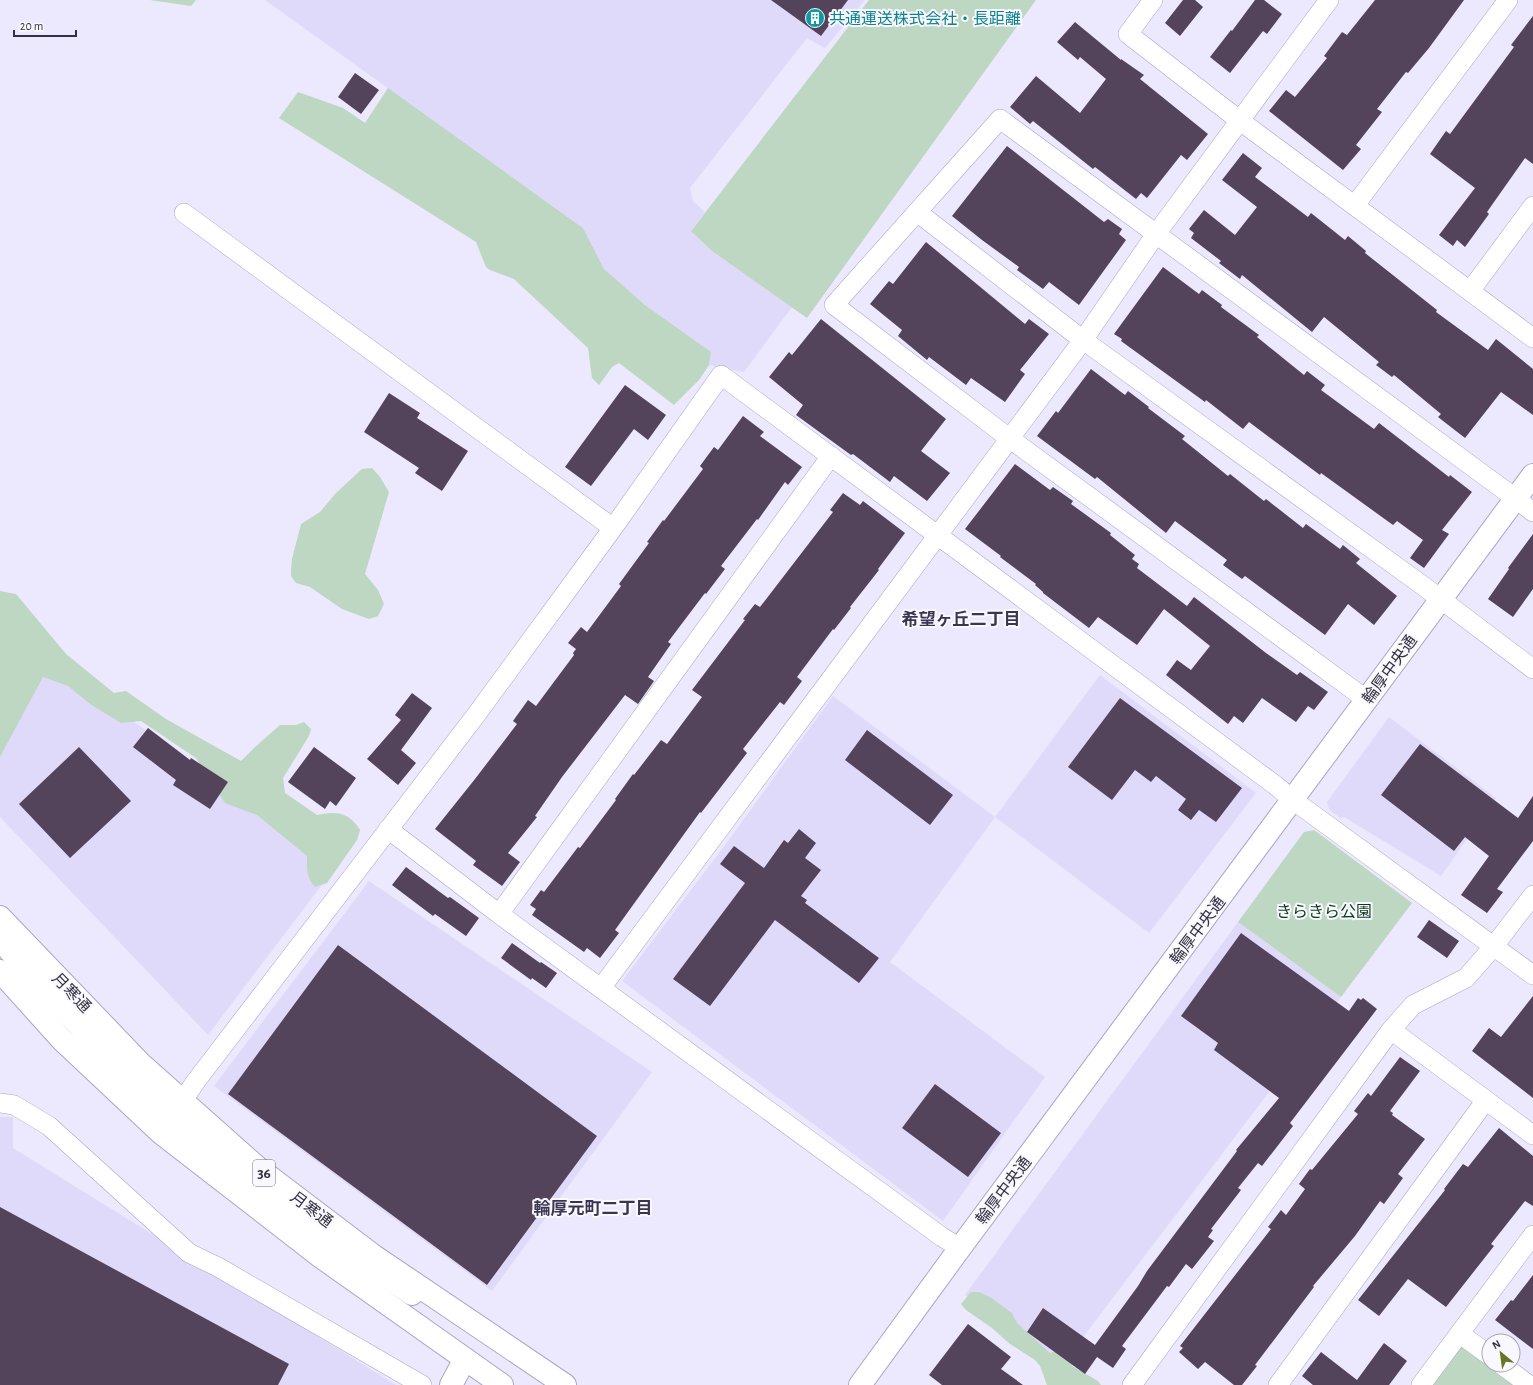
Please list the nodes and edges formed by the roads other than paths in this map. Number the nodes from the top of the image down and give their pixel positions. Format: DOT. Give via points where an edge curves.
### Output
graph roads {
  1 [pos="1153,0"];
  2 [pos="1329,0"];
  3 [pos="1508,0"];
  4 [pos="1239,120"];
  5 [pos="1355,205"];
  6 [pos="1533,206"];
  7 [pos="917,212"];
  8 [pos="184,213"];
  9 [pos="1156,234"];
  10 [pos="1470,291"];
  11 [pos="1533,338"];
  12 [pos="1083,340"];
  13 [pos="1009,438"];
  14 [pos="831,456"];
  15 [pos="1533,475"];
  16 [pos="1515,498"];
  17 [pos="1533,512"];
  18 [pos="613,528"];
  19 [pos="938,535"];
  20 [pos="1441,600"];
  21 [pos="1533,669"];
  22 [pos="1367,700"];
  23 [pos="1293,800"];
  24 [pos="388,830"];
  25 [pos="1533,895"];
  26 [pos="499,914"];
  27 [pos="0,917"];
  28 [pos="0,940"];
  29 [pos="1494,946"];
  30 [pos="0,971"];
  31 [pos="1533,975"];
  32 [pos="601,988"];
  33 [pos="1391,1030"];
  34 [pos="1486,1100"];
  35 [pos="0,1103"];
  36 [pos="172,1116"];
  37 [pos="1533,1134"];
  38 [pos="1533,1235"];
  39 [pos="960,1248"];
  40 [pos="1460,1334"];
  41 [pos="1481,1349"];
  42 [pos="465,1359"];
  43 [pos="1513,1373"];
  44 [pos="422,1385"];
  45 [pos="451,1385"];
  46 [pos="502,1385"];
  47 [pos="565,1385"];
  48 [pos="860,1385"];
  49 [pos="1132,1385"];
  50 [pos="1278,1385"];
  51 [pos="1421,1385"];
  52 [pos="1529,1385"];
  1 -- 4 [label="street" via="1128,34"];
  2 -- 4 [label="street"];
  3 -- 5 [label="street"];
  4 -- 5 [label="street"];
  4 -- 9 [label="street"];
  5 -- 10 [label="street"];
  6 -- 10 [label="street"];
  7 -- 9 [label="street" via="1000,119"];
  7 -- 12 [label="street"];
  7 -- 13 [label="street" via="834,305"];
  8 -- 18 [label="street"];
  9 -- 12 [label="street"];
  9 -- 16 [label="street"];
  10 -- 11 [label="street"];
  12 -- 13 [label="street"];
  12 -- 20 [label="street"];
  13 -- 19 [label="street"];
  13 -- 22 [label="street"];
  14 -- 18 [label="street" via="722,375"];
  14 -- 19 [label="street"];
  14 -- 26 [label="street"];
  15 -- 16 [label="main road, 輪厚中央通"];
  16 -- 17 [label="street"];
  16 -- 20 [label="main road, 輪厚中央通"];
  18 -- 24 [label="street"];
  19 -- 23 [label="street"];
  19 -- 32 [label="street"];
  20 -- 21 [label="street"];
  20 -- 22 [label="main road, 輪厚中央通"];
  22 -- 23 [label="main road, 輪厚中央通"];
  23 -- 29 [label="street"];
  23 -- 39 [label="main road, 輪厚中央通"];
  24 -- 26 [label="street"];
  24 -- 36 [label="street"];
  25 -- 29 [label="street"];
  26 -- 32 [label="street"];
  27 -- 36 [label="main road, 月寒通 / 36" via="141,1064"];
  28 -- 36 [label="main road" via="69,1015"];
  29 -- 31 [label="street"];
  29 -- 33 [label="street" via="1466,978 1413,1005"];
  30 -- 36 [label="main road, 月寒通 / 36" via="62,1040"];
  32 -- 39 [label="street"];
  33 -- 34 [label="street"];
  33 -- 49 [label="street"];
  34 -- 37 [label="street"];
  34 -- 50 [label="street"];
  35 -- 44 [label="street" via="14,1105 49,1126 189,1253 218,1267"];
  36 -- 42 [label="main road, 月寒通 / 36" via="321,1256"];
  36 -- 47 [label="main road, 月寒通 / 36" via="258,1168 374,1256"];
  38 -- 40 [label="street"];
  39 -- 48 [label="main road, 輪厚中央通"];
  40 -- 41 [label="street"];
  40 -- 51 [label="street"];
  42 -- 45 [label="main road"];
  42 -- 46 [label="main road, 月寒通 / 36"];
  43 -- 52 [label="street"];
}
